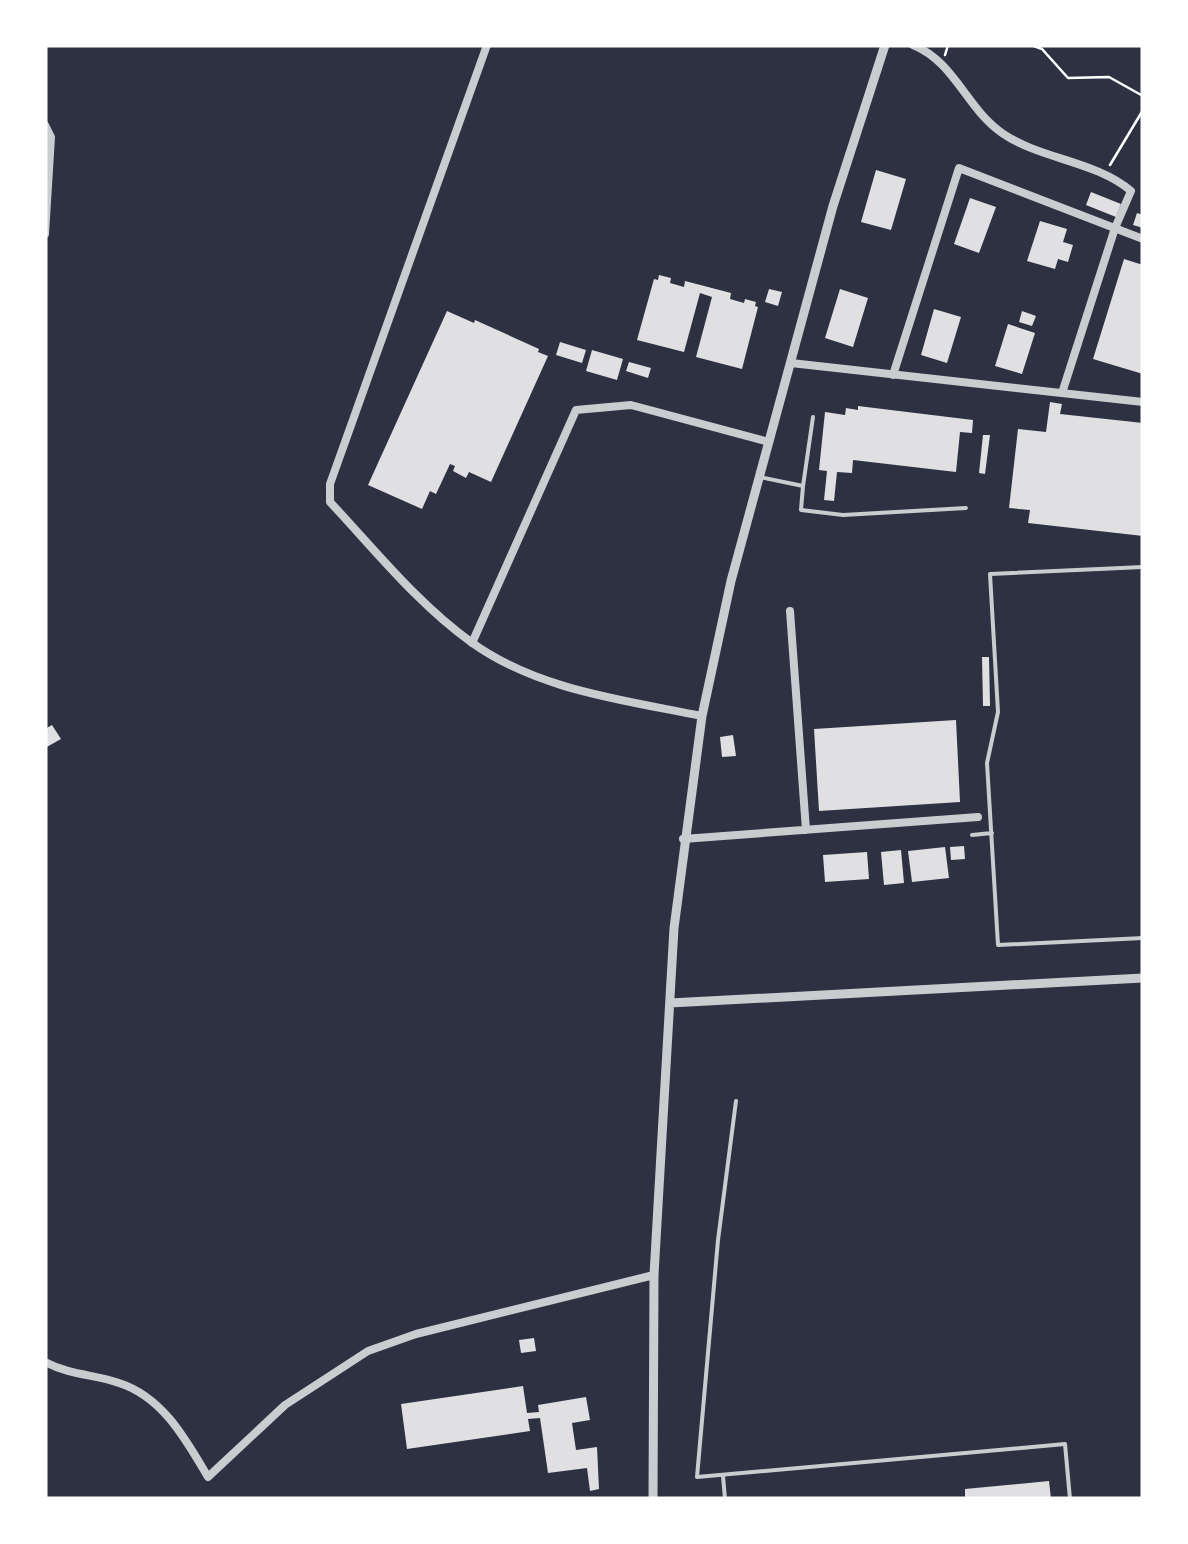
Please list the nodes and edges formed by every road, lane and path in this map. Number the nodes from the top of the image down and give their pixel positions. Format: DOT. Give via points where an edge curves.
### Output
graph roads {
  1 [pos="488,45"];
  2 [pos="885,45"];
  3 [pos="913,45"];
  4 [pos="1032,45"];
  5 [pos="1143,96"];
  6 [pos="1143,110"];
  7 [pos="45,125"];
  8 [pos="1103,176"];
  9 [pos="1115,228"];
  10 [pos="45,234"];
  11 [pos="1143,238"];
  12 [pos="792,362"];
  13 [pos="893,376"];
  14 [pos="1062,393"];
  15 [pos="1143,402"];
  16 [pos="813,417"];
  17 [pos="768,442"];
  18 [pos="760,477"];
  19 [pos="803,486"];
  20 [pos="966,508"];
  21 [pos="1143,567"];
  22 [pos="790,611"];
  23 [pos="472,643"];
  24 [pos="702,716"];
  25 [pos="978,817"];
  26 [pos="806,830"];
  27 [pos="992,833"];
  28 [pos="972,835"];
  29 [pos="684,839"];
  30 [pos="1143,938"];
  31 [pos="1143,978"];
  32 [pos="670,1003"];
  33 [pos="736,1101"];
  34 [pos="654,1275"];
  35 [pos="45,1362"];
  36 [pos="723,1476"];
  37 [pos="653,1499"];
  38 [pos="725,1499"];
  39 [pos="1070,1499"];
  1 -- 23 [label="street" via="330,484 330,502"];
  2 -- 12 [label="street"];
  3 -- 8 [label="street" via="940,60 1007,137"];
  4 -- 5 [label="path" via="1068,78 1109,77"];
  6 -- 8 [label="path"];
  7 -- 10 [label="street" via="52,138"];
  8 -- 9 [label="street" via="1131,191"];
  9 -- 11 [label="street"];
  9 -- 13 [label="street" via="959,168"];
  9 -- 14 [label="street"];
  12 -- 13 [label="street"];
  12 -- 17 [label="street"];
  13 -- 14 [label="street"];
  14 -- 15 [label="street"];
  16 -- 19 [label="lane"];
  17 -- 18 [label="street"];
  17 -- 23 [label="street" via="631,404 576,410"];
  18 -- 19 [label="lane"];
  18 -- 24 [label="street"];
  19 -- 20 [label="lane" via="801,510 815,512"];
  21 -- 27 [label="lane" via="990,574 998,712 987,763"];
  22 -- 26 [label="street"];
  23 -- 24 [label="street" via="562,686"];
  24 -- 29 [label="street"];
  25 -- 26 [label="street"];
  26 -- 29 [label="street"];
  27 -- 28 [label="lane"];
  27 -- 30 [label="lane" via="998,945"];
  29 -- 32 [label="street"];
  31 -- 32 [label="street"];
  32 -- 34 [label="street"];
  33 -- 36 [label="lane" via="697,1477"];
  34 -- 35 [label="street" via="368,1351 285,1405 208,1477 169,1417 146,1395"];
  34 -- 37 [label="street"];
  36 -- 38 [label="lane"];
  36 -- 39 [label="lane" via="1064,1444"];
}
